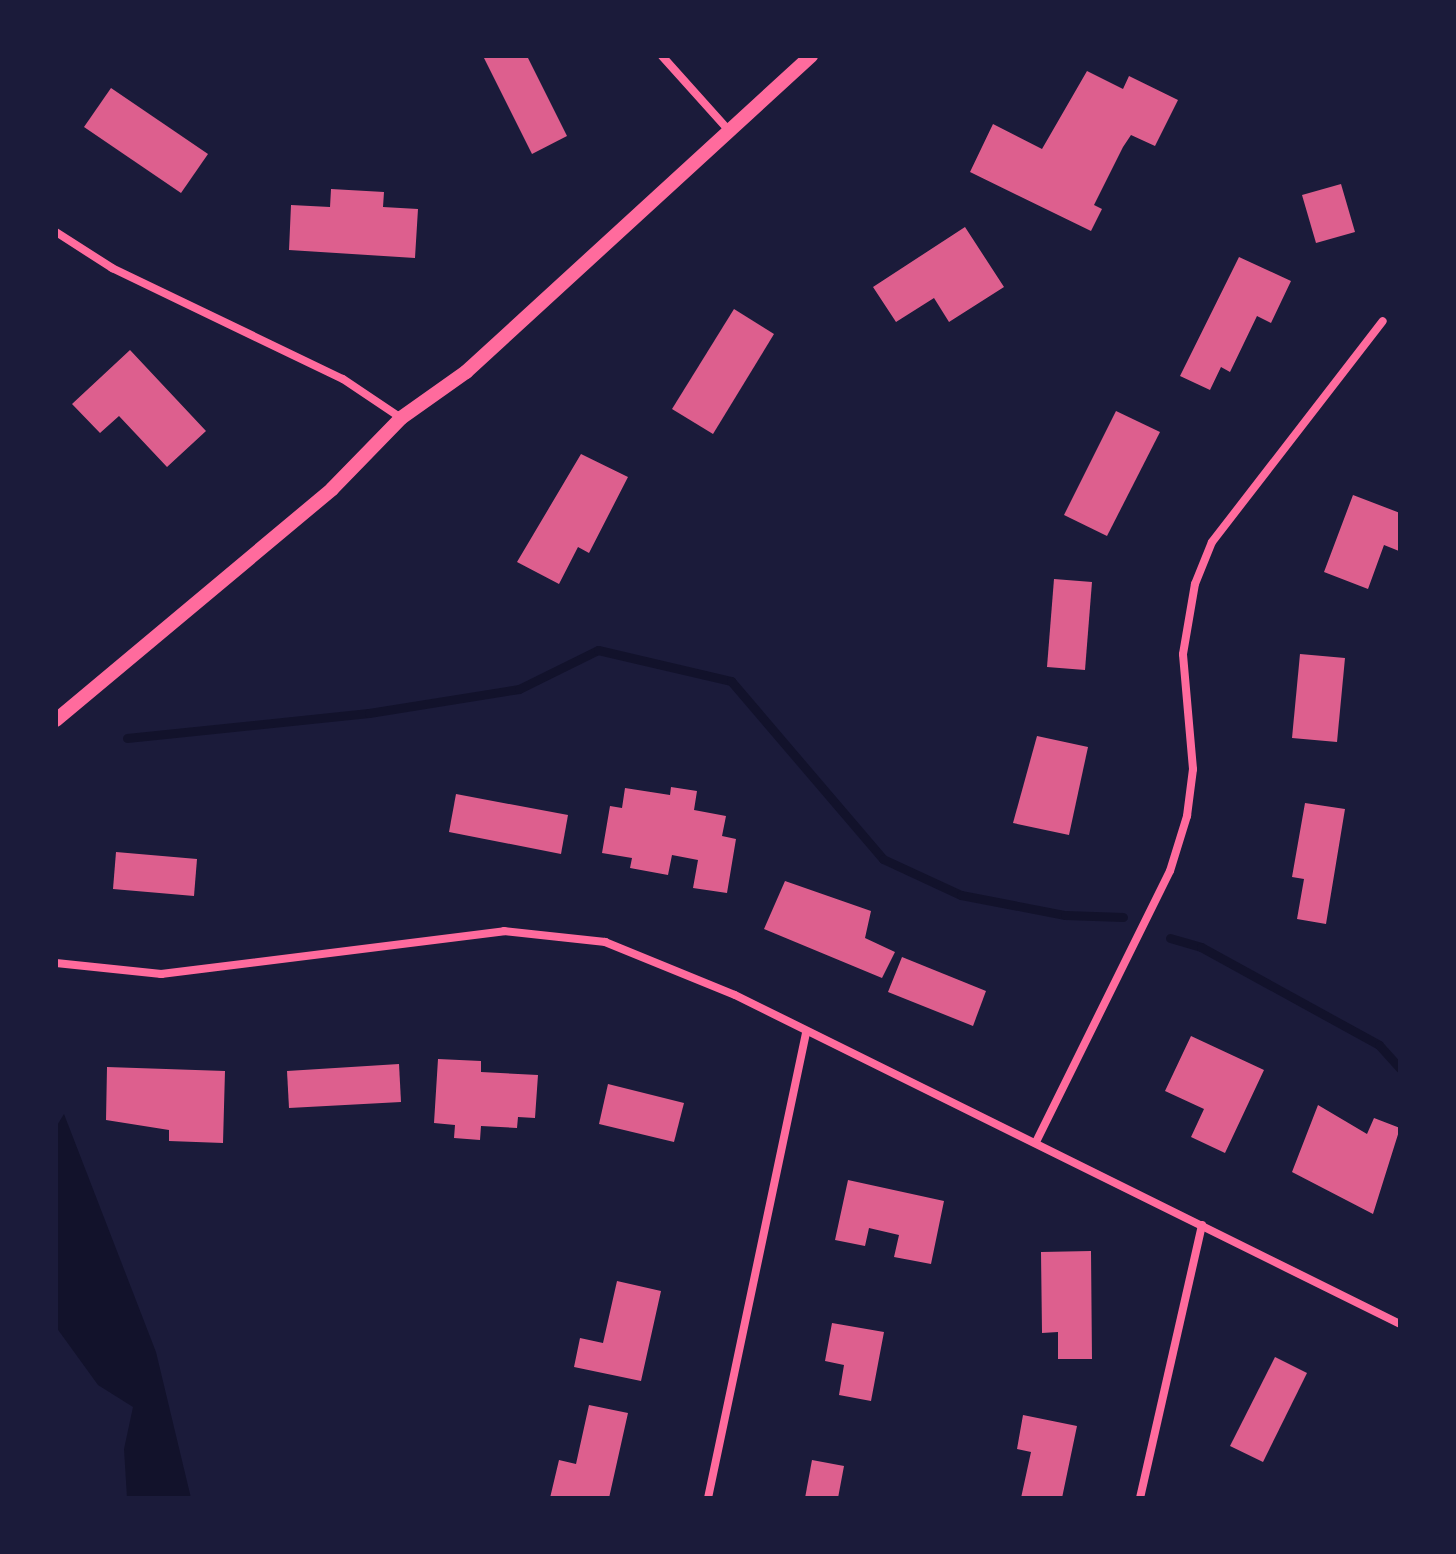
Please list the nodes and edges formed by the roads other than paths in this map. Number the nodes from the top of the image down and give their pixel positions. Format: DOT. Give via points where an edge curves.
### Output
graph roads {
  1 [pos="662,56"];
  2 [pos="811,56"];
  3 [pos="732,133"];
  4 [pos="56,232"];
  5 [pos="1383,321"];
  6 [pos="401,418"];
  7 [pos="56,720"];
  8 [pos="56,963"];
  9 [pos="806,1032"];
  10 [pos="1036,1142"];
  11 [pos="1202,1225"];
  12 [pos="1400,1324"];
  13 [pos="708,1498"];
  14 [pos="1140,1498"];
  1 -- 3 [label="street"];
  2 -- 3 [label="street"];
  3 -- 6 [label="street" via="466,372"];
  4 -- 6 [label="street" via="112,268 343,379"];
  5 -- 10 [label="street" via="1212,542 1183,654 1193,753 1187,816 1170,871"];
  6 -- 7 [label="street" via="332,489"];
  8 -- 9 [label="street" via="161,974 469,933 538,932 664,961"];
  9 -- 10 [label="street"];
  9 -- 13 [label="street"];
  10 -- 11 [label="street"];
  11 -- 12 [label="street"];
  11 -- 14 [label="street"];
}
